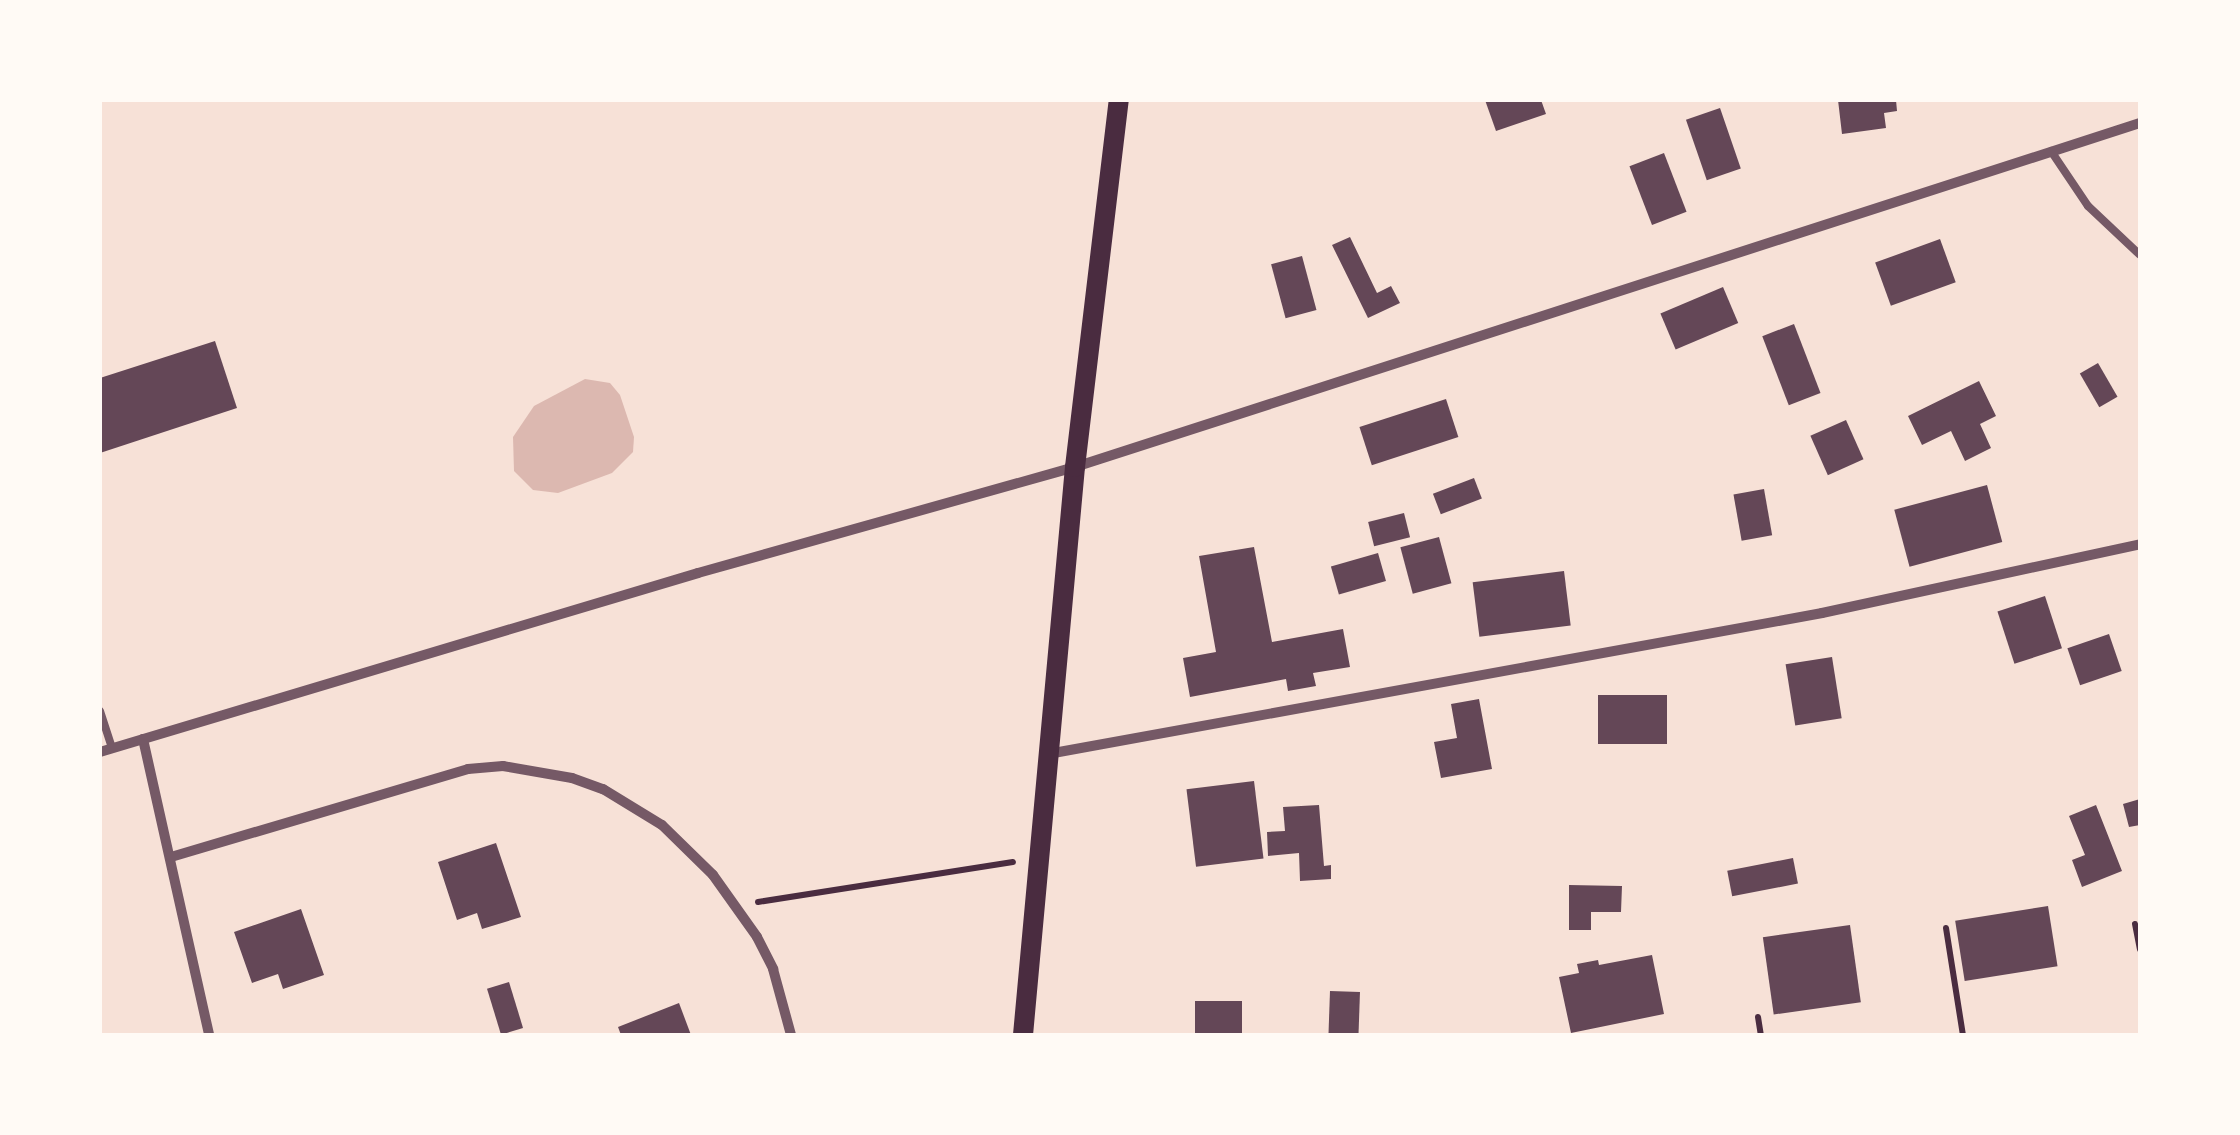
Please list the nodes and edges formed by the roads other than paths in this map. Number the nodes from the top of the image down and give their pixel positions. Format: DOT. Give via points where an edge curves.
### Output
graph roads {
  1 [pos="1119,100"];
  2 [pos="2140,123"];
  3 [pos="2052,151"];
  4 [pos="2140,254"];
  5 [pos="1075,467"];
  6 [pos="2140,544"];
  7 [pos="100,711"];
  8 [pos="142,739"];
  9 [pos="106,750"];
  10 [pos="1047,754"];
  11 [pos="171,857"];
  12 [pos="208,1035"];
  13 [pos="791,1035"];
  14 [pos="1023,1035"];
  1 -- 5 [label="main road"];
  2 -- 3 [label="street"];
  3 -- 4 [label="lane" via="2088,206"];
  3 -- 5 [label="street"];
  5 -- 8 [label="street"];
  5 -- 10 [label="main road"];
  6 -- 10 [label="street" via="1822,613"];
  7 -- 9 [label="lane"];
  8 -- 9 [label="street"];
  8 -- 11 [label="street"];
  10 -- 14 [label="main road"];
  11 -- 12 [label="street"];
  11 -- 13 [label="street" via="435,776 503,766 572,778 633,806 688,848 737,905 773,970"];
}
